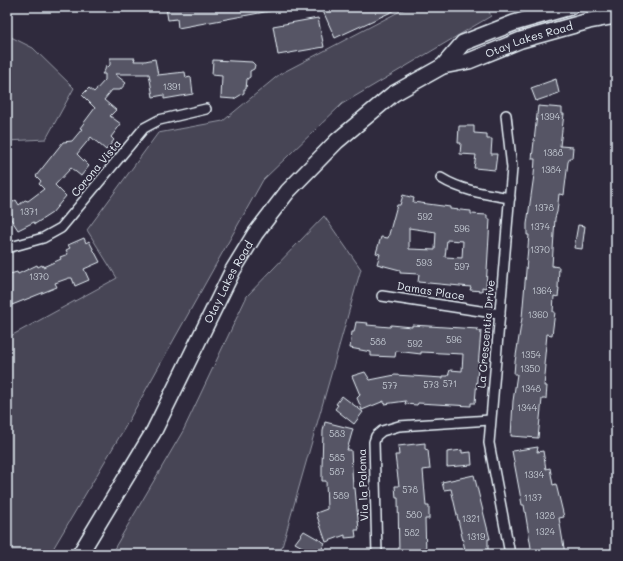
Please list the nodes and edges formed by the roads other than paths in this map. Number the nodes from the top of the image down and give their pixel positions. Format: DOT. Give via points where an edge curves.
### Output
graph roads {
  1 [pos="570,7"];
  2 [pos="616,16"];
  3 [pos="443,66"];
  4 [pos="206,109"];
  5 [pos="506,115"];
  6 [pos="441,178"];
  7 [pos="510,198"];
  8 [pos="7,248"];
  9 [pos="382,296"];
  10 [pos="500,314"];
  11 [pos="490,420"];
  12 [pos="80,554"];
  13 [pos="377,554"];
  14 [pos="510,554"];
  1 -- 3 [label="main road, Otay Lakes Road" via="514,23 463,43"];
  2 -- 3 [label="main road, Otay Lakes Road" via="521,40 469,60"];
  3 -- 12 [label="main road, Otay Lakes Road" via="393,94 337,141 288,191 255,234 233,270 154,431"];
  4 -- 8 [label="street, Corona Vista" via="159,120 144,128 61,228 43,238"];
  5 -- 7 [label="street, La Crescentia Drive" via="513,161"];
  6 -- 7 [label="street" via="454,186"];
  7 -- 10 [label="street, La Crescentia Drive"];
  9 -- 10 [label="street, Damas Place"];
  10 -- 11 [label="street, La Crescentia Drive"];
  11 -- 13 [label="street, Via la Paloma" via="399,426 382,431 376,436 374,442"];
  11 -- 14 [label="street, La Crescentia Drive" via="489,443"];
}
